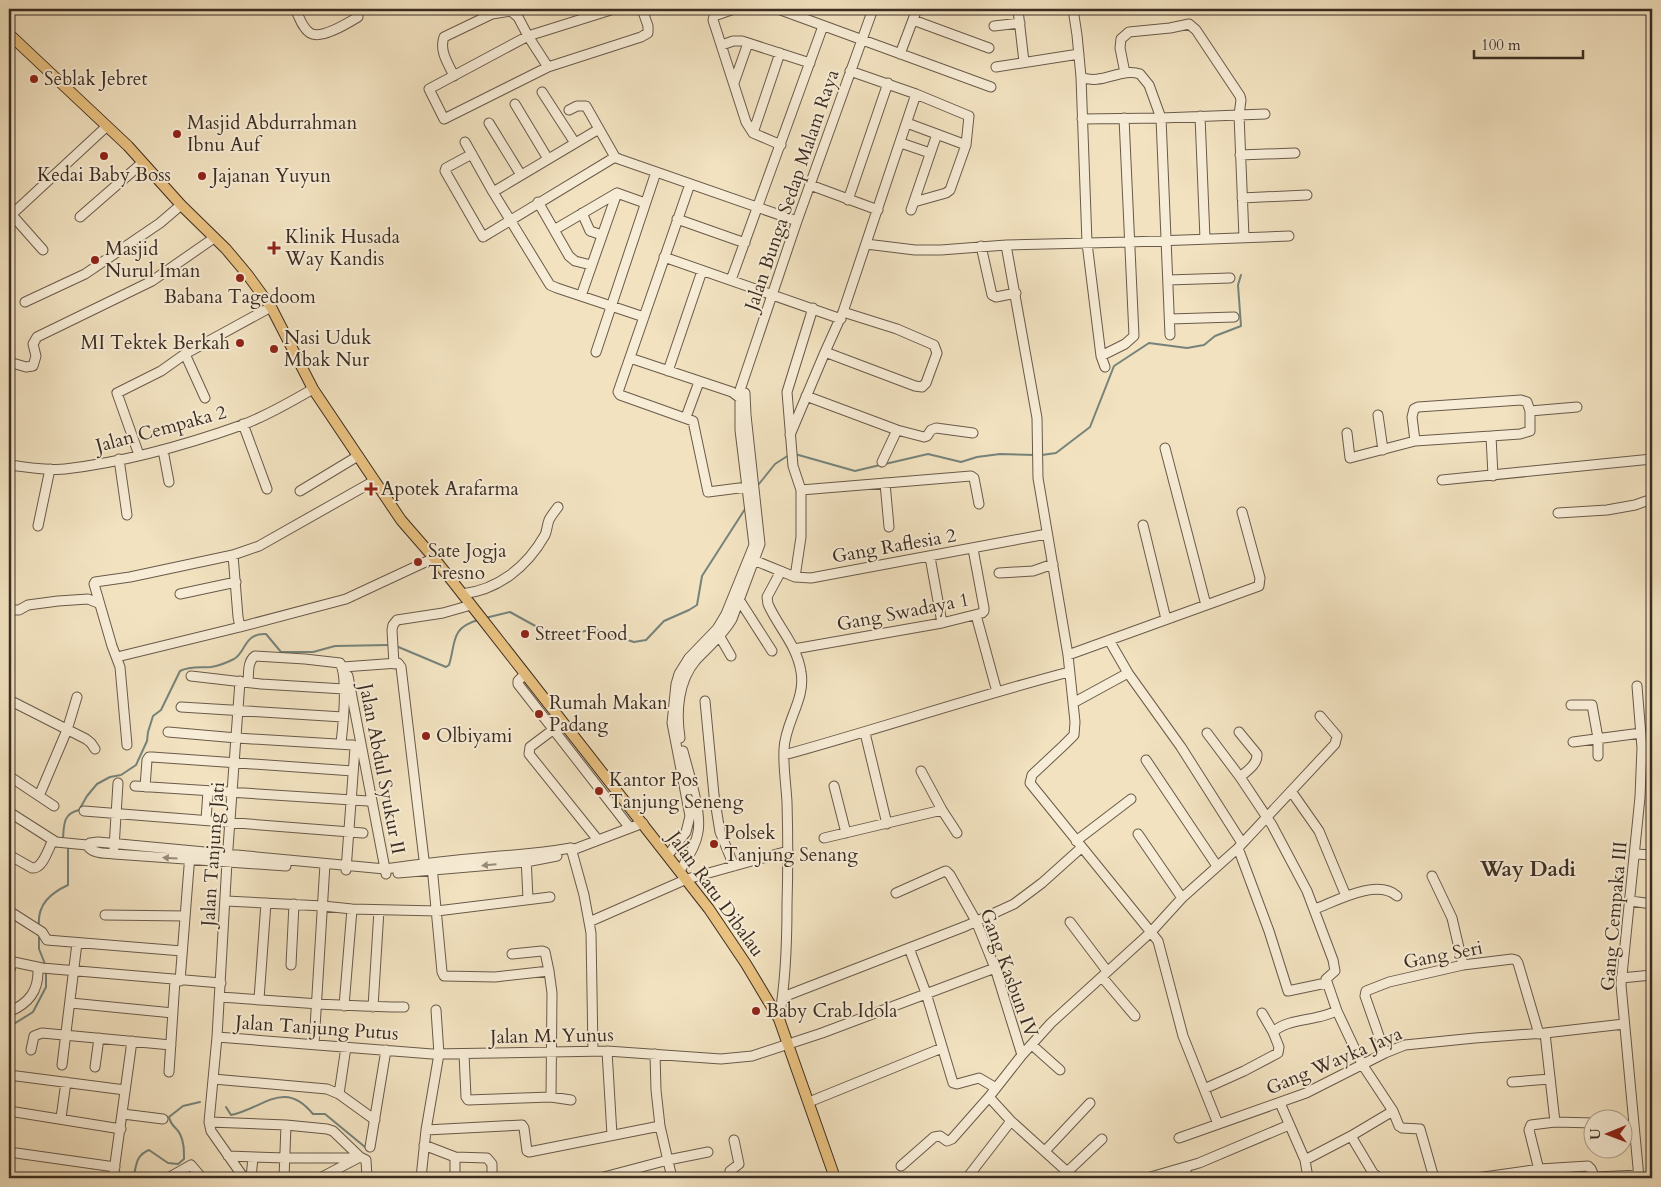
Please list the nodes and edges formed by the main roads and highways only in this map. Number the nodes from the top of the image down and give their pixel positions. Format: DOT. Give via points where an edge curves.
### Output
graph roads {
  1 [pos="9,34"];
  2 [pos="835,1178"];
  1 -- 2 [label="main road, Jalan Ratu Dibalau" via="128,146 247,274 271,307 313,389 401,520 525,674 558,725 644,823 724,930 779,1019"];
}
